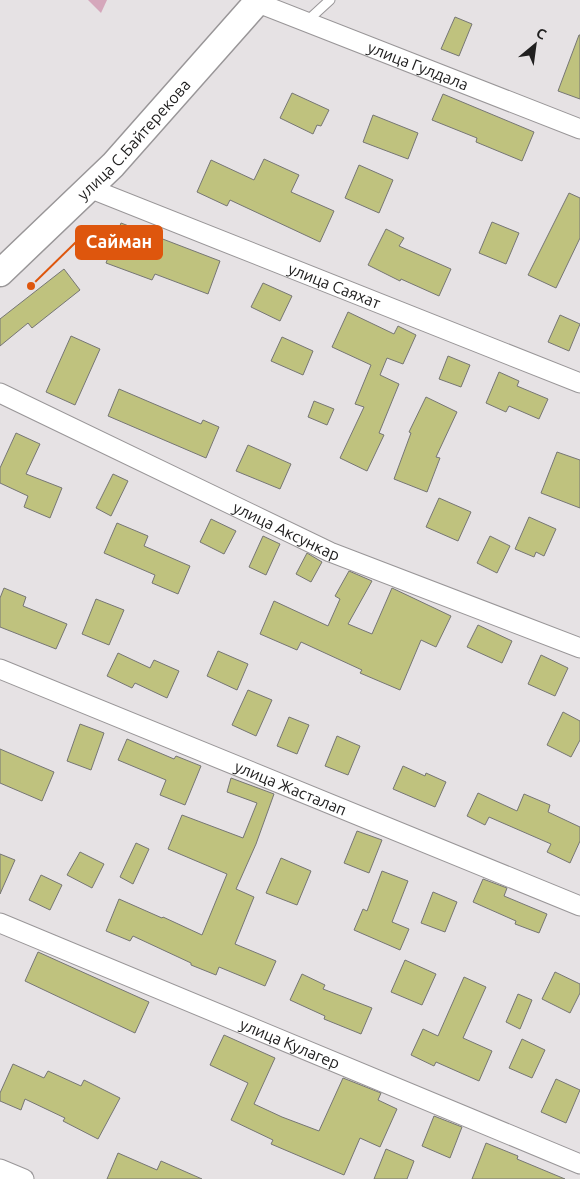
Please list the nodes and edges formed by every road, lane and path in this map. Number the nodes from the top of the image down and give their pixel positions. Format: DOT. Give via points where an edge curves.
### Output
graph roads {
  1 [pos="330,0"];
  2 [pos="259,2"];
  3 [pos="305,22"];
  4 [pos="580,129"];
  5 [pos="89,188"];
  6 [pos="0,272"];
  7 [pos="580,383"];
  8 [pos="0,393"];
  9 [pos="580,648"];
  10 [pos="0,669"];
  11 [pos="580,906"];
  12 [pos="0,923"];
  13 [pos="580,1164"];
  14 [pos="0,1169"];
  15 [pos="24,1179"];
  1 -- 3 [label="lane"];
  2 -- 3 [label="street, улица Гулдала"];
  2 -- 5 [label="main road, улица С.Байтерекова"];
  3 -- 4 [label="street, улица Гулдала"];
  5 -- 6 [label="main road, улица С.Байтерекова"];
  5 -- 7 [label="street, улица Саяхат"];
  8 -- 9 [label="street, улица Аксункар" via="330,552"];
  10 -- 11 [label="street, улица Жасталап"];
  12 -- 13 [label="street, улица Кулагер"];
  14 -- 15 [label="street"];
}
